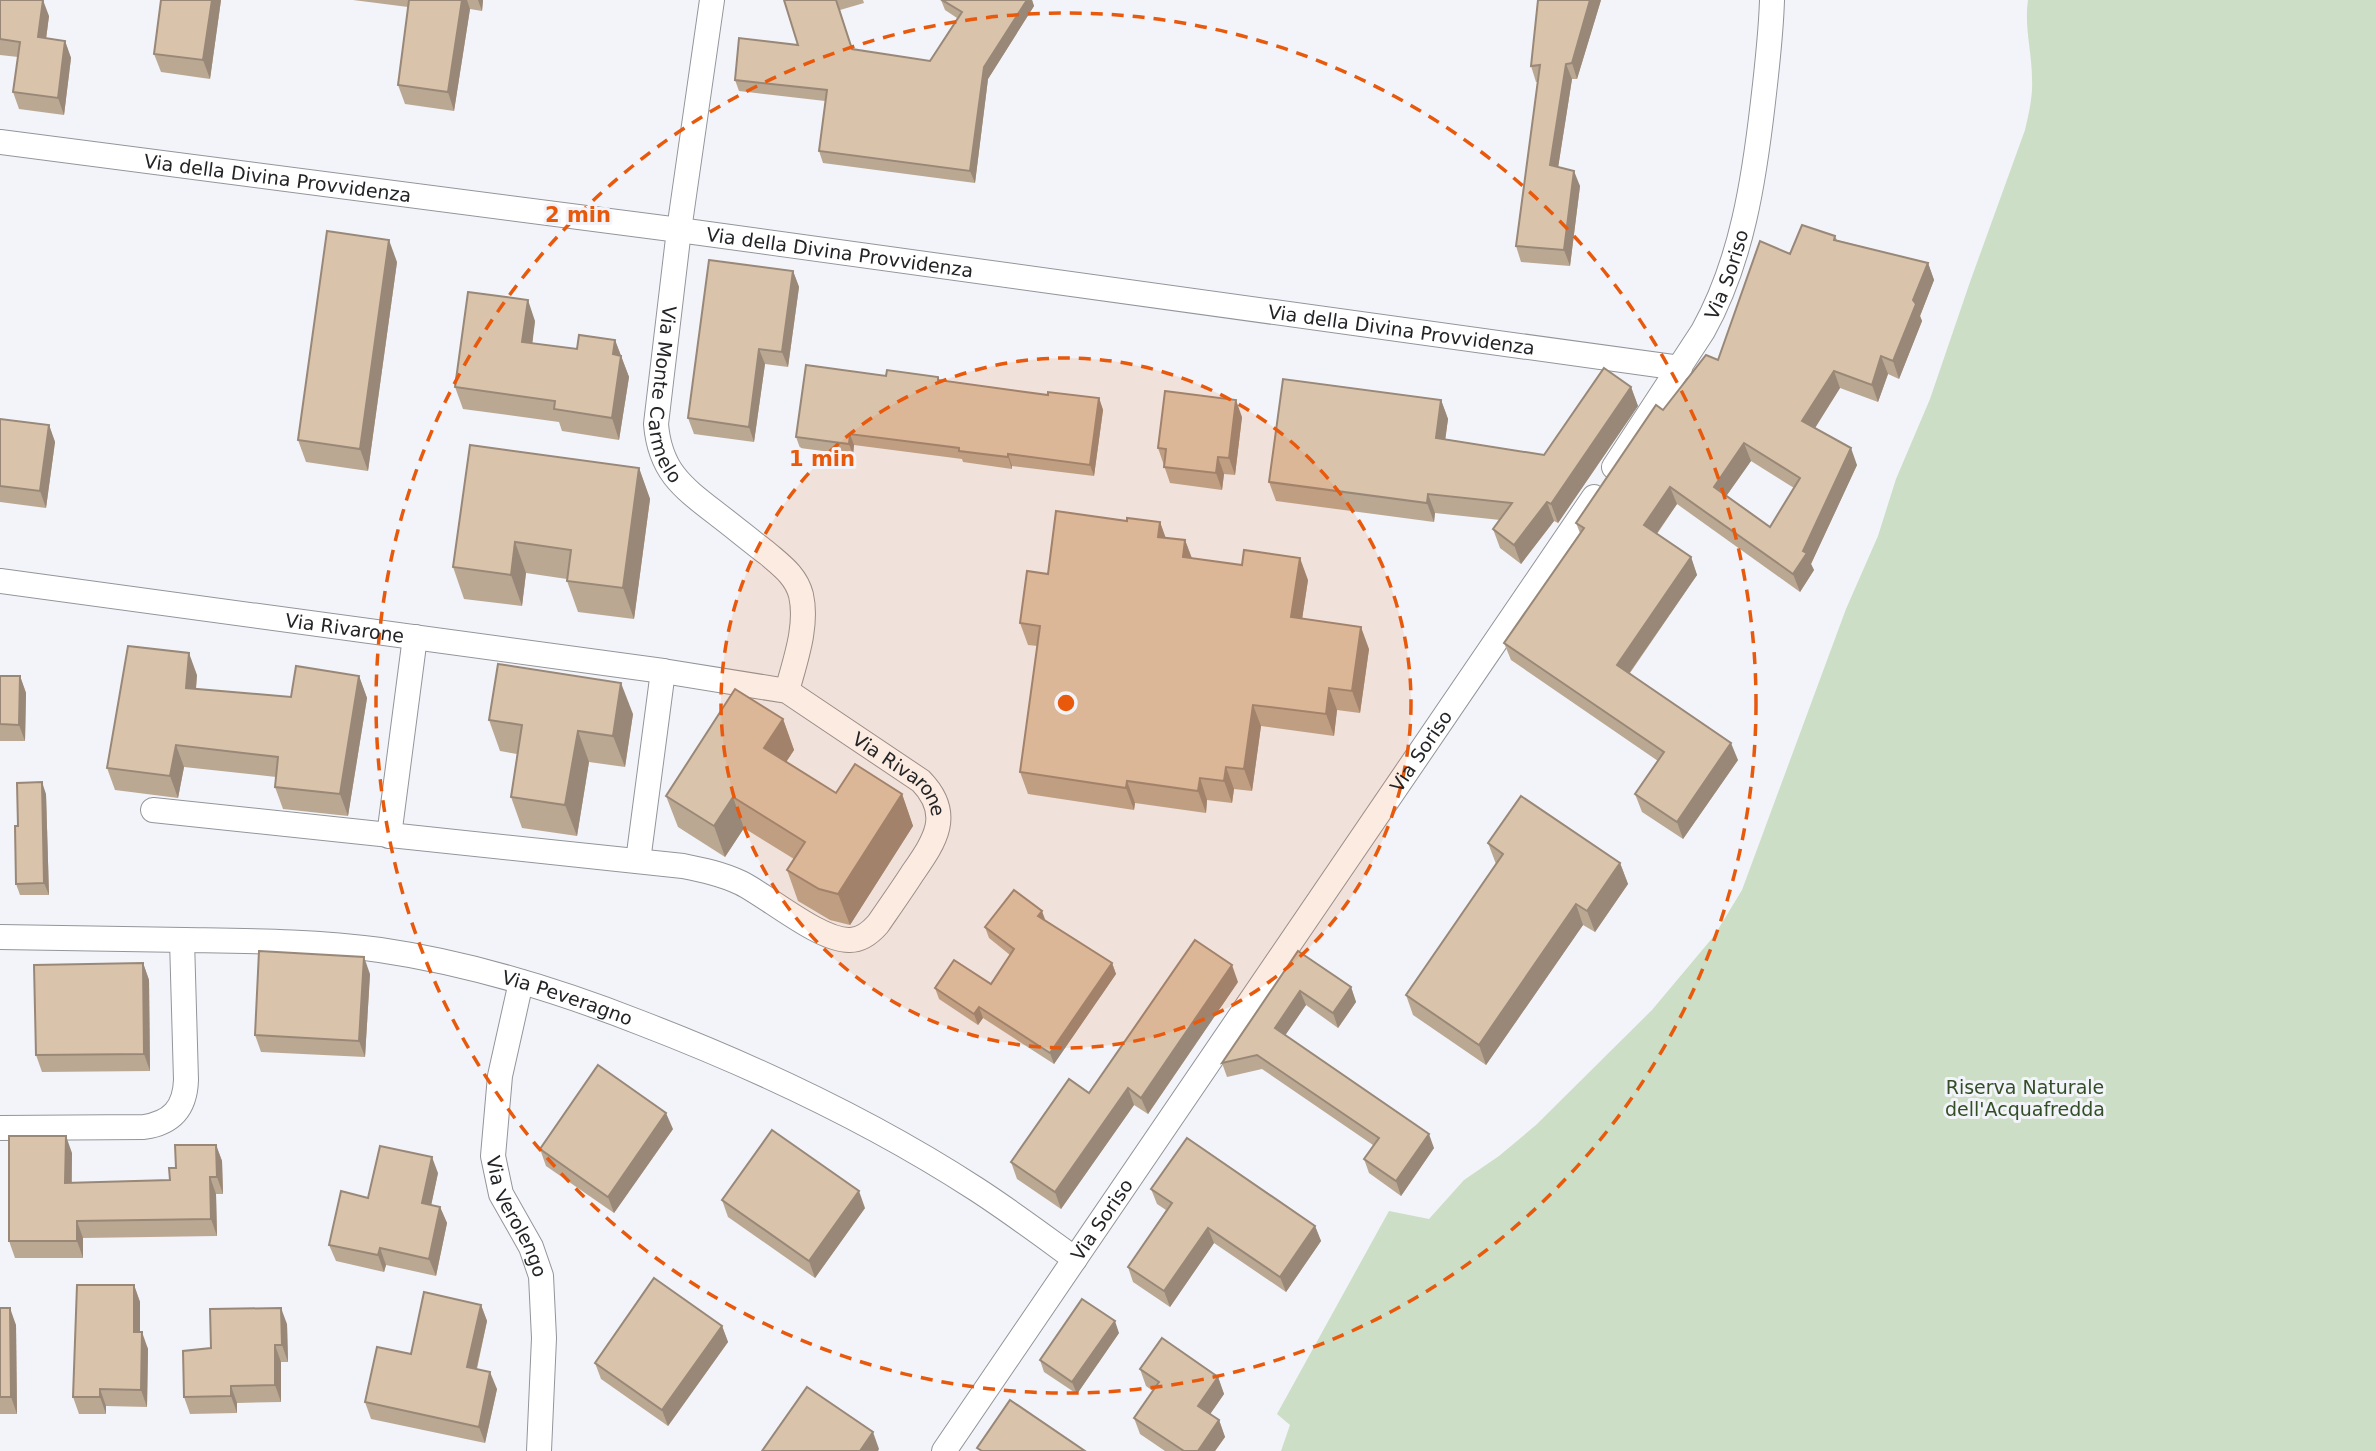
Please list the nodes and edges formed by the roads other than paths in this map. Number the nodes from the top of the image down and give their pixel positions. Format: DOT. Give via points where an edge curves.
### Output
graph roads {
  1 [pos="712,0"];
  2 [pos="1772,0"];
  3 [pos="0,142"];
  4 [pos="679,230"];
  5 [pos="1680,368"];
  6 [pos="0,581"];
  7 [pos="415,638"];
  8 [pos="663,671"];
  9 [pos="787,691"];
  10 [pos="153,810"];
  11 [pos="390,836"];
  12 [pos="638,862"];
  13 [pos="0,937"];
  14 [pos="182,940"];
  15 [pos="521,982"];
  16 [pos="0,1128"];
  17 [pos="1075,1259"];
  18 [pos="539,1451"];
  19 [pos="944,1451"];
  1 -- 4 [label="street, Via Monte Carmelo"];
  2 -- 5 [label="street, Via Soriso" via="1759,138 1745,217 1715,309"];
  3 -- 4 [label="street, Via della Divina Provvidenza"];
  4 -- 5 [label="street, Via della Divina Provvidenza"];
  4 -- 9 [label="street, Via Monte Carmelo" via="656,424 660,448 668,469 683,487 783,566 799,587 802,629"];
  5 -- 17 [label="street, Via Soriso"];
  6 -- 7 [label="street, Via Rivarone"];
  7 -- 8 [label="street, Via Rivarone"];
  7 -- 11 [label="street"];
  8 -- 9 [label="street, Via Rivarone"];
  8 -- 12 [label="street"];
  9 -- 12 [label="street, Via Rivarone" via="909,772 929,789 937,805 939,824 932,846 871,932 853,940 832,937 728,877"];
  10 -- 11 [label="street, Via Rivarone"];
  11 -- 12 [label="street, Via Rivarone"];
  13 -- 14 [label="street, Via Peveragno"];
  14 -- 15 [label="street, Via Peveragno" via="365,948"];
  14 -- 16 [label="street" via="186,1080 177,1112 144,1127"];
  15 -- 17 [label="street, Via Peveragno" via="668,1033 811,1096 947,1171"];
  15 -- 18 [label="street, Via Verolengo" via="500,1076 493,1156 501,1194 531,1247 541,1276 544,1338"];
  17 -- 19 [label="street, Via Soriso"];
}
